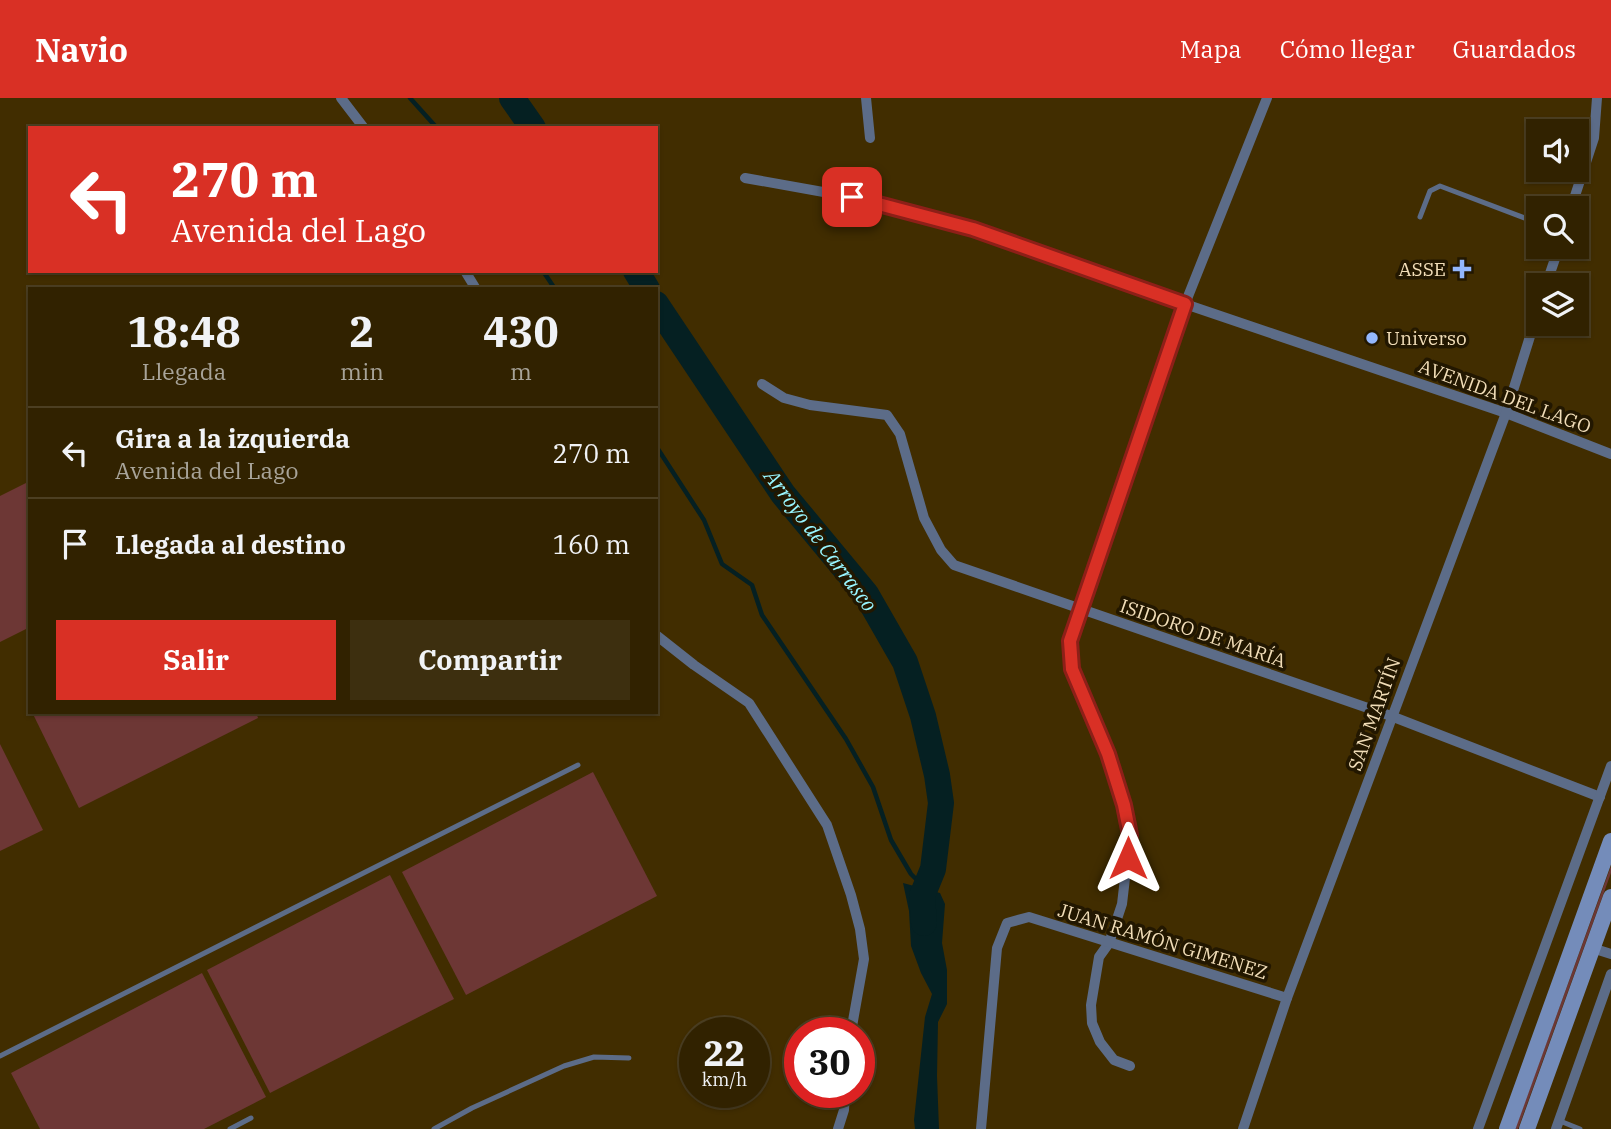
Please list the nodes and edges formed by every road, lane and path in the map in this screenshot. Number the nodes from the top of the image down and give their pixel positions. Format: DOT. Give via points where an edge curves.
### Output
graph roads {
  1 [pos="341,98"];
  2 [pos="866,98"];
  3 [pos="1267,98"];
  4 [pos="1597,98"];
  5 [pos="362,126"];
  6 [pos="870,138"];
  7 [pos="745,178"];
  8 [pos="1575,196"];
  9 [pos="1420,217"];
  10 [pos="1526,218"];
  11 [pos="1185,304"];
  12 [pos="1530,336"];
  13 [pos="762,384"];
  14 [pos="1506,413"];
  15 [pos="1611,454"];
  16 [pos="1080,609"];
  17 [pos="658,637"];
  18 [pos="1391,716"];
  19 [pos="579,765"];
  20 [pos="1611,766"];
  21 [pos="1600,797"];
  22 [pos="1611,841"];
  23 [pos="1611,897"];
  24 [pos="1109,943"];
  25 [pos="1592,948"];
  26 [pos="1611,954"];
  27 [pos="1611,974"];
  28 [pos="1287,998"];
  29 [pos="854,1017"];
  30 [pos="0,1056"];
  31 [pos="629,1058"];
  32 [pos="1130,1066"];
  33 [pos="844,1108"];
  34 [pos="251,1118"];
  35 [pos="1558,1125"];
  36 [pos="230,1129"];
  37 [pos="434,1129"];
  38 [pos="838,1129"];
  39 [pos="981,1129"];
  40 [pos="1242,1129"];
  41 [pos="1478,1129"];
  42 [pos="1507,1129"];
  43 [pos="1527,1129"];
  44 [pos="1580,1129"];
  1 -- 5 [label="street"];
  2 -- 6 [label="street"];
  3 -- 11 [label="street"];
  4 -- 8 [label="street" via="1594,138"];
  7 -- 11 [label="street, AVENIDA DEL LAGO" via="878,202 973,229"];
  9 -- 10 [label="lane" via="1430,191 1440,186"];
  11 -- 14 [label="street, AVENIDA DEL LAGO"];
  11 -- 16 [label="street"];
  12 -- 14 [label="street, SAN MARTÍN"];
  13 -- 16 [label="street, ISIDORO DE MARÍA" via="784,398 810,405 887,415 900,434 924,518 954,565"];
  14 -- 15 [label="street, AVENIDA DEL LAGO"];
  14 -- 18 [label="street, SAN MARTÍN"];
  16 -- 18 [label="street, ISIDORO DE MARÍA"];
  16 -- 24 [label="street" via="1070,641 1072,669 1108,754 1130,835 1122,904"];
  17 -- 29 [label="street" via="749,703 827,825 851,895 864,959"];
  18 -- 21 [label="street, ISIDORO DE MARÍA"];
  18 -- 28 [label="street, SAN MARTÍN"];
  19 -- 30 [label="lane"];
  20 -- 21 [label="street"];
  21 -- 41 [label="street"];
  22 -- 42 [label="main road"];
  23 -- 25 [label="main road"];
  24 -- 28 [label="street, JUAN RAMÓN GIMENEZ"];
  24 -- 32 [label="street" via="1099,957 1092,1023 1114,1060"];
  24 -- 39 [label="street, JUAN RAMÓN GIMENEZ" via="1029,917 1007,923 997,948"];
  25 -- 26 [label="street"];
  25 -- 43 [label="main road"];
  27 -- 35 [label="street"];
  28 -- 40 [label="street, SAN MARTÍN"];
  31 -- 37 [label="lane" via="594,1057 564,1066"];
  33 -- 38 [label="street"];
  34 -- 36 [label="lane"];
  35 -- 44 [label="lane"];
}
